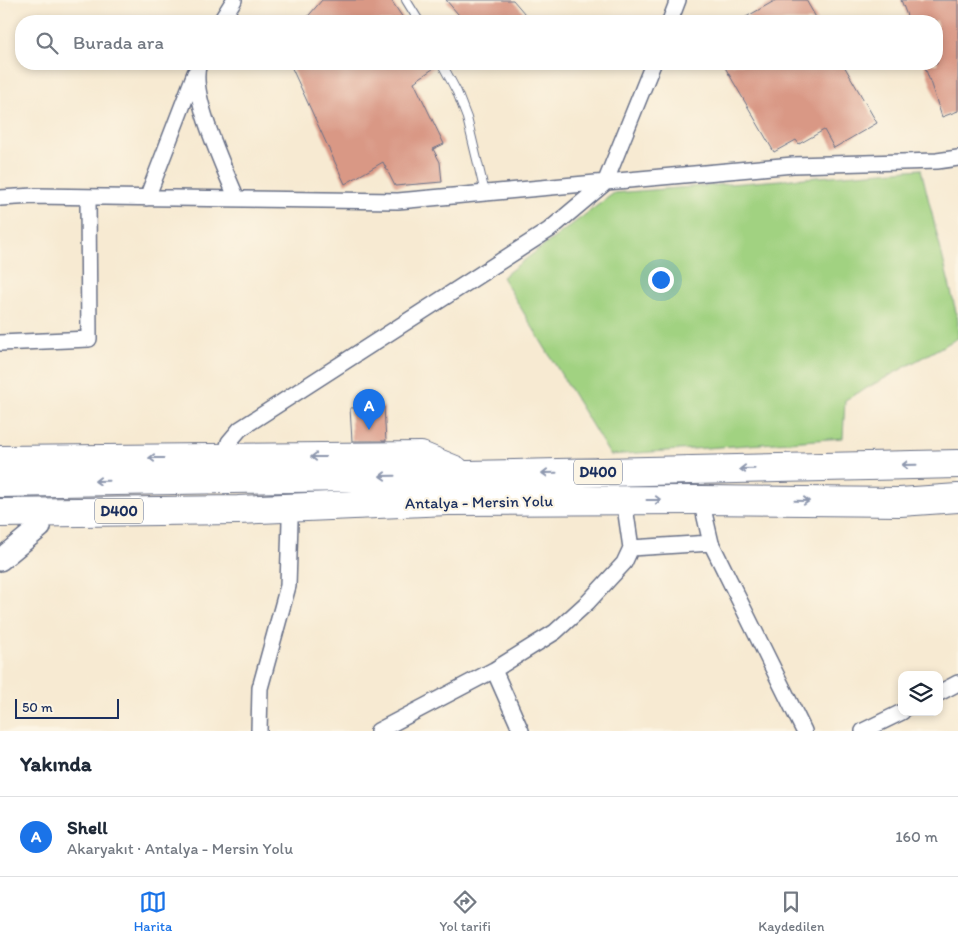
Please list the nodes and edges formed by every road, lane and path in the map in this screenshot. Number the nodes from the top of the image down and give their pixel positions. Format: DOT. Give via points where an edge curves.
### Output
graph roads {
  1 [pos="234,0"];
  2 [pos="406,0"];
  3 [pos="678,0"];
  4 [pos="225,15"];
  5 [pos="415,15"];
  6 [pos="672,15"];
  7 [pos="196,70"];
  8 [pos="197,70"];
  9 [pos="445,70"];
  10 [pos="651,70"];
  11 [pos="958,158"];
  12 [pos="605,183"];
  13 [pos="485,193"];
  14 [pos="88,197"];
  15 [pos="0,198"];
  16 [pos="148,198"];
  17 [pos="237,199"];
  18 [pos="0,343"];
  19 [pos="0,460"];
  20 [pos="958,464"];
  21 [pos="231,468"];
  22 [pos="0,483"];
  23 [pos="958,498"];
  24 [pos="624,500"];
  25 [pos="701,500"];
  26 [pos="448,501"];
  27 [pos="0,513"];
  28 [pos="290,521"];
  29 [pos="40,527"];
  30 [pos="0,528"];
  31 [pos="711,543"];
  32 [pos="631,548"];
  33 [pos="0,560"];
  34 [pos="494,670"];
  35 [pos="958,683"];
  36 [pos="943,691"];
  37 [pos="898,714"];
  38 [pos="259,731"];
  39 [pos="378,731"];
  40 [pos="521,731"];
  41 [pos="804,731"];
  42 [pos="862,731"];
  1 -- 4 [label="street"];
  2 -- 5 [label="lane"];
  3 -- 6 [label="street"];
  7 -- 16 [label="street"];
  8 -- 17 [label="street" via="201,107"];
  9 -- 13 [label="lane" via="467,118"];
  10 -- 12 [label="street"];
  11 -- 12 [label="street" via="937,162 793,166"];
  12 -- 13 [label="street"];
  12 -- 21 [label="street" via="549,230 240,429 229,442"];
  13 -- 17 [label="street" via="398,201"];
  14 -- 15 [label="street"];
  14 -- 16 [label="street"];
  14 -- 18 [label="street" via="89,339"];
  16 -- 17 [label="street"];
  21 -- 19 [label="highway, one-way"];
  20 -- 21 [label="highway, Antalya - Mersin Yolu / D400, one-way" via="468,475"];
  21 -- 22 [label="highway, Antalya - Mersin Yolu / D400, one-way"];
  25 -- 23 [label="highway, Antalya - Mersin Yolu / D400, one-way" via="900,502"];
  24 -- 25 [label="highway, Antalya - Mersin Yolu / D400, one-way"];
  24 -- 26 [label="highway, Antalya - Mersin Yolu / D400"];
  24 -- 32 [label="street"];
  25 -- 31 [label="street"];
  26 -- 27 [label="highway, Antalya - Mersin Yolu / D400" via="238,510"];
  26 -- 28 [label="highway"];
  28 -- 29 [label="highway"];
  28 -- 38 [label="street" via="288,586 260,688"];
  29 -- 30 [label="highway"];
  29 -- 33 [label="street"];
  31 -- 32 [label="street"];
  31 -- 41 [label="street"];
  32 -- 34 [label="street" via="624,563 555,632"];
  34 -- 39 [label="street"];
  34 -- 40 [label="street"];
  35 -- 36 [label="street"];
  37 -- 42 [label="street"];
}
